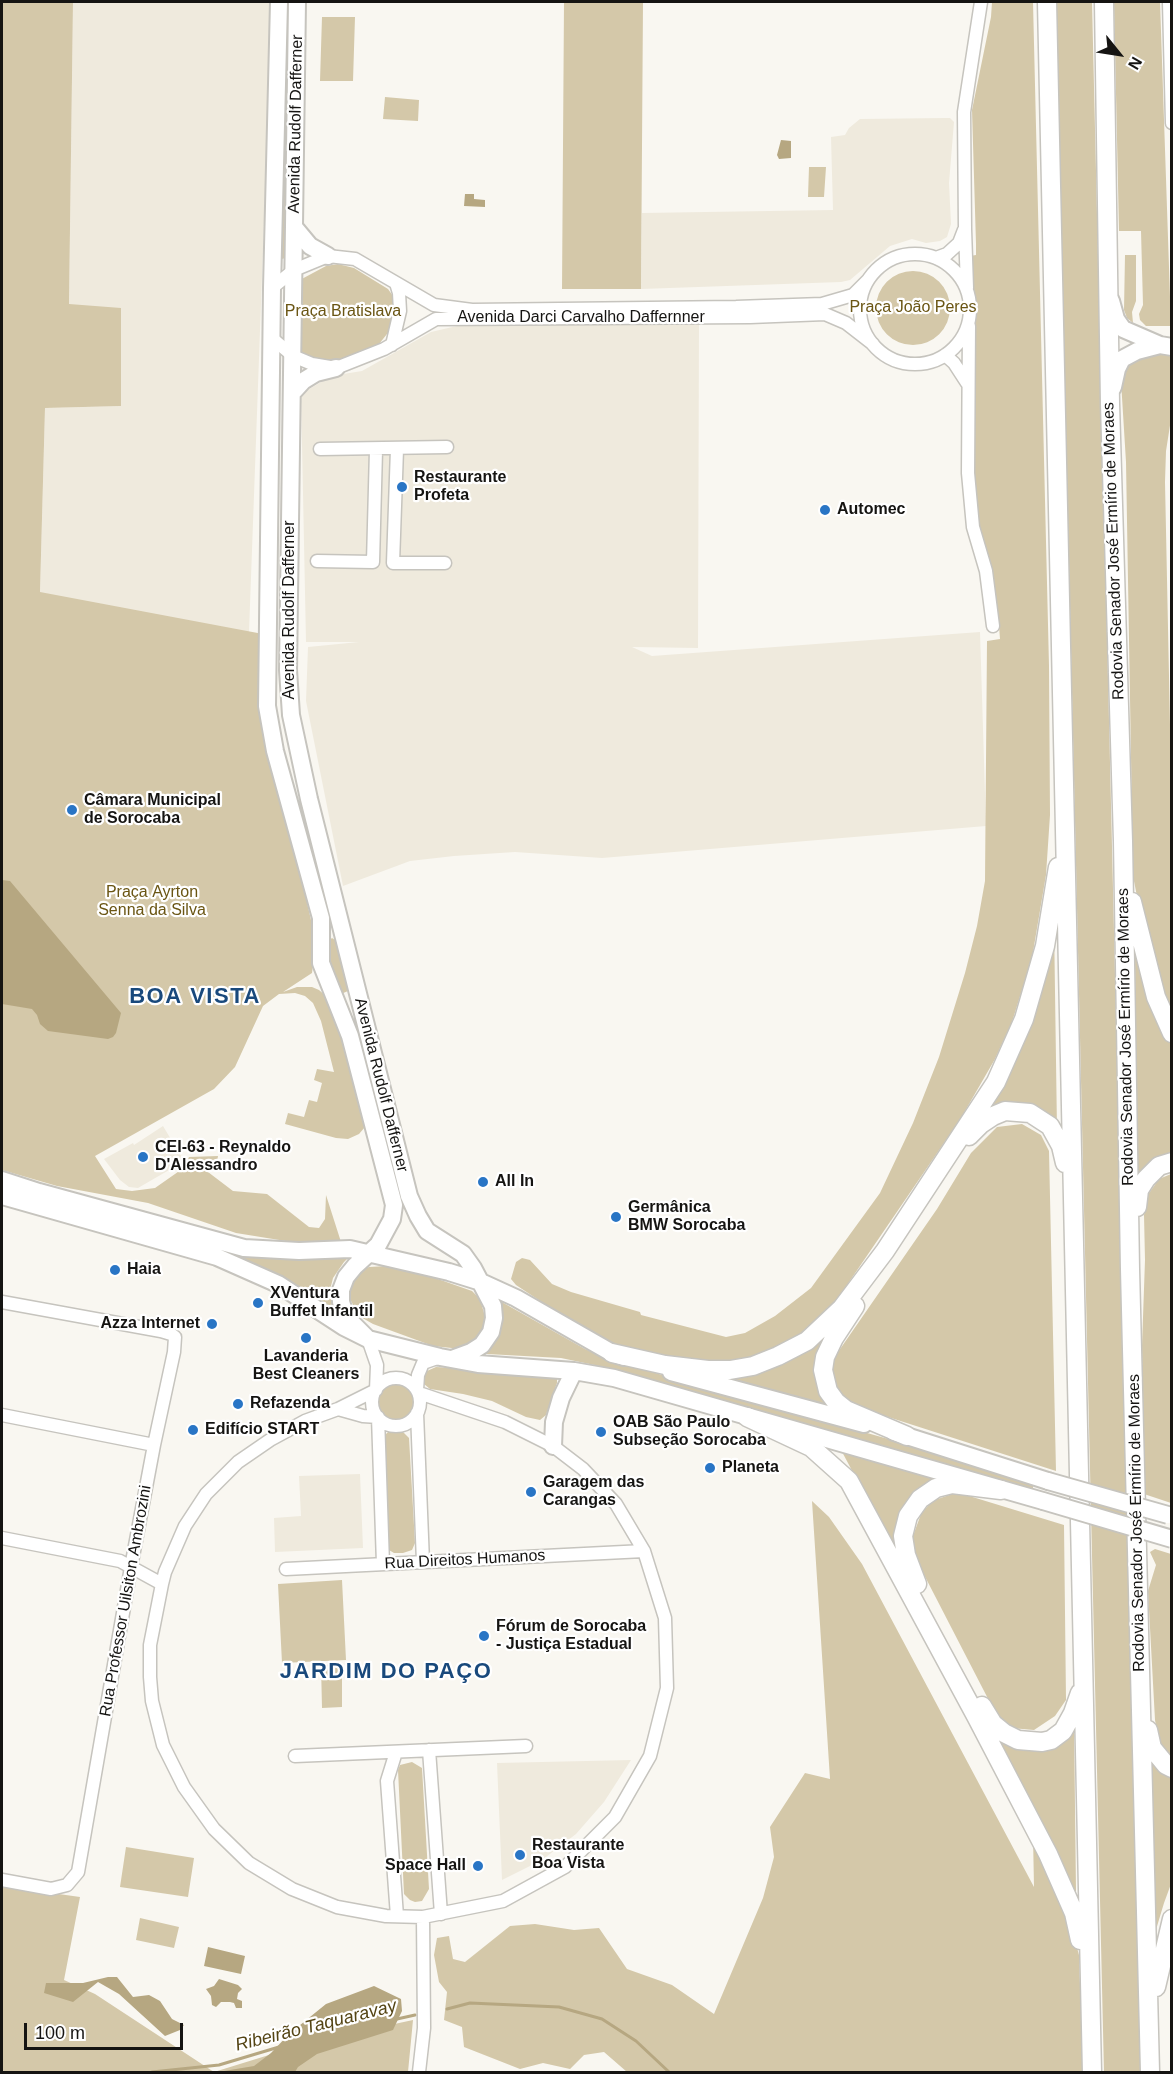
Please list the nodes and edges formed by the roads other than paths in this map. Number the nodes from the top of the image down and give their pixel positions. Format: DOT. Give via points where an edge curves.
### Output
graph roads {
  1 [pos="279,2"];
  2 [pos="297,2"];
  3 [pos="981,2"];
  4 [pos="1047,2"];
  5 [pos="1104,2"];
  6 [pos="1169,2"];
  7 [pos="1172,123"];
  8 [pos="294,228"];
  9 [pos="965,229"];
  10 [pos="328,256"];
  11 [pos="936,258"];
  12 [pos="294,270"];
  13 [pos="868,280"];
  14 [pos="396,283"];
  15 [pos="272,288"];
  16 [pos="1108,288"];
  17 [pos="968,292"];
  18 [pos="686,313"];
  19 [pos="969,319"];
  20 [pos="273,339"];
  21 [pos="873,344"];
  22 [pos="392,345"];
  23 [pos="1166,346"];
  24 [pos="945,355"];
  25 [pos="293,356"];
  26 [pos="336,368"];
  27 [pos="967,383"];
  28 [pos="292,393"];
  29 [pos="1110,404"];
  30 [pos="447,447"];
  31 [pos="320,449"];
  32 [pos="397,449"];
  33 [pos="376,450"];
  34 [pos="317,561"];
  35 [pos="445,563"];
  36 [pos="993,626"];
  37 [pos="1066,817"];
  38 [pos="1123,841"];
  39 [pos="344,937"];
  40 [pos="320,945"];
  41 [pos="332,992"];
  42 [pos="357,993"];
  43 [pos="1172,1034"];
  44 [pos="1172,1162"];
  45 [pos="2,1180"];
  46 [pos="2,1196"];
  47 [pos="1072,1219"];
  48 [pos="363,1258"];
  49 [pos="1130,1269"];
  50 [pos="481,1282"];
  51 [pos="2,1302"];
  52 [pos="368,1339"];
  53 [pos="612,1353"];
  54 [pos="446,1358"];
  55 [pos="574,1371"];
  56 [pos="376,1390"];
  57 [pos="418,1392"];
  58 [pos="338,1409"];
  59 [pos="417,1413"];
  60 [pos="2,1415"];
  61 [pos="378,1417"];
  62 [pos="747,1417"];
  63 [pos="907,1436"];
  64 [pos="154,1444"];
  65 [pos="553,1446"];
  66 [pos="1001,1490"];
  67 [pos="1170,1516"];
  68 [pos="2,1538"];
  69 [pos="1172,1539"];
  70 [pos="644,1551"];
  71 [pos="423,1562"];
  72 [pos="383,1564"];
  73 [pos="131,1567"];
  74 [pos="286,1569"];
  75 [pos="162,1584"];
  76 [pos="1083,1683"];
  77 [pos="1141,1703"];
  78 [pos="526,1746"];
  79 [pos="429,1750"];
  80 [pos="396,1752"];
  81 [pos="369,1753"];
  82 [pos="295,1756"];
  83 [pos="1172,1768"];
  84 [pos="390,1770"];
  85 [pos="2,1880"];
  86 [pos="441,1914"];
  87 [pos="397,1916"];
  88 [pos="423,1917"];
  89 [pos="1172,1919"];
  90 [pos="1089,1980"];
  91 [pos="1149,2024"];
  92 [pos="419,2073"];
  93 [pos="1092,2073"];
  94 [pos="1150,2073"];
  1 -- 15 [label="main road, Avenida Rudolf Dafferner"];
  2 -- 8 [label="main road, Avenida Rudolf Dafferner"];
  3 -- 9 [label="street" via="964,112"];
  4 -- 37 [label="highway"];
  5 -- 16 [label="highway, Rodovia Senador José Ermírio de Moraes"];
  6 -- 7 [label="street"];
  8 -- 10 [label="main road" via="310,246"];
  8 -- 12 [label="main road, Avenida Rudolf Dafferner"];
  9 -- 11 [label="street" via="959,243"];
  9 -- 17 [label="street"];
  10 -- 12 [label="street"];
  10 -- 14 [label="street, Avenida Darci Carvalho Daffernner" via="355,259"];
  11 -- 13 [label="street" via="905,255 878,268"];
  11 -- 17 [label="street" via="950,266"];
  12 -- 15 [label="street"];
  12 -- 25 [label="main road, Avenida Rudolf Dafferner"];
  13 -- 18 [label="street, Avenida Darci Carvalho Daffernner" via="853,295 822,304"];
  13 -- 21 [label="street" via="860,313"];
  14 -- 18 [label="street, Avenida Darci Carvalho Daffernner" via="435,305 472,310"];
  14 -- 22 [label="street" via="400,311"];
  15 -- 20 [label="main road, Avenida Rudolf Dafferner"];
  16 -- 23 [label="main road" via="1123,329"];
  16 -- 29 [label="highway, Rodovia Senador José Ermírio de Moraes"];
  17 -- 19 [label="street"];
  18 -- 21 [label="street, Avenida Darci Carvalho Daffernner" via="825,314 846,323"];
  18 -- 22 [label="street, Avenida Darci Carvalho Daffernner" via="435,319"];
  19 -- 24 [label="street" via="956,345"];
  19 -- 27 [label="street"];
  20 -- 25 [label="street"];
  20 -- 40 [label="main road, Avenida Rudolf Dafferner" via="267,706 321,918"];
  21 -- 24 [label="street" via="885,355 907,363 930,362"];
  22 -- 26 [label="street, Avenida Darci Carvalho Daffernner"];
  23 -- 29 [label="main road" via="1137,351 1122,359"];
  24 -- 27 [label="street"];
  25 -- 26 [label="street"];
  25 -- 28 [label="main road, Avenida Rudolf Dafferner"];
  26 -- 28 [label="main road" via="310,377"];
  27 -- 36 [label="street" via="973,527 986,571"];
  28 -- 39 [label="main road, Avenida Rudolf Dafferner" via="288,670 291,715"];
  29 -- 38 [label="highway, Rodovia Senador José Ermírio de Moraes"];
  30 -- 32 [label="street"];
  31 -- 33 [label="street"];
  32 -- 33 [label="street"];
  32 -- 35 [label="street" via="393,564"];
  33 -- 34 [label="street" via="373,562"];
  37 -- 47 [label="highway"];
  37 -- 53 [label="highway" via="1046,946 1024,1019 996,1082 885,1251 842,1308 807,1341 753,1366 708,1370"];
  38 -- 43 [label="highway" via="1134,913 1156,997"];
  38 -- 49 [label="highway, Rodovia Senador José Ermírio de Moraes"];
  39 -- 40 [label="main road" via="328,929"];
  39 -- 42 [label="main road, Avenida Rudolf Dafferner"];
  40 -- 41 [label="main road, Avenida Rudolf Dafferner" via="321,963"];
  41 -- 42 [label="main road" via="343,998"];
  41 -- 48 [label="main road, Avenida Rudolf Dafferner" via="350,1036 394,1205 392,1219 378,1245"];
  42 -- 50 [label="main road, Avenida Rudolf Dafferner" via="417,1216 427,1231 463,1254"];
  44 -- 49 [label="highway" via="1152,1171 1139,1190"];
  45 -- 48 [label="main road" via="244,1248 350,1249"];
  46 -- 52 [label="main road" via="218,1257 278,1284 344,1328"];
  47 -- 63 [label="highway" via="1065,1160 1054,1132 1044,1120 1030,1113 1005,1111 970,1135 825,1357 824,1379 836,1402 855,1416"];
  47 -- 76 [label="highway"];
  48 -- 50 [label="main road" via="418,1263"];
  48 -- 52 [label="main road" via="346,1277 341,1302 352,1323"];
  49 -- 77 [label="highway, Rodovia Senador José Ermírio de Moraes"];
  50 -- 53 [label="main road"];
  50 -- 54 [label="main road" via="492,1306 491,1332 471,1352"];
  51 -- 64 [label="street, Rua Professor Uilsiton Ambrozini" via="175,1337"];
  52 -- 54 [label="main road"];
  52 -- 56 [label="street" via="376,1365"];
  53 -- 63 [label="main road"];
  54 -- 55 [label="main road"];
  54 -- 57 [label="street" via="423,1363"];
  55 -- 62 [label="main road" via="614,1378"];
  55 -- 65 [label="main road" via="554,1422"];
  56 -- 57 [label="street" via="387,1381 400,1379"];
  56 -- 58 [label="street"];
  56 -- 61 [label="street" via="373,1401"];
  57 -- 59 [label="street"];
  57 -- 65 [label="street" via="505,1422"];
  58 -- 61 [label="street"];
  58 -- 75 [label="street" via="270,1440 232,1468 206,1494 185,1526"];
  59 -- 61 [label="street" via="413,1420 398,1426"];
  59 -- 71 [label="street"];
  60 -- 64 [label="street"];
  61 -- 72 [label="street"];
  62 -- 66 [label="main road"];
  62 -- 90 [label="highway" via="811,1448 849,1481 1052,1862 1074,1913"];
  63 -- 67 [label="main road, bridge"];
  64 -- 73 [label="street, Rua Professor Uilsiton Ambrozini"];
  65 -- 70 [label="street" via="583,1469 615,1504"];
  66 -- 69 [label="main road, bridge"];
  66 -- 76 [label="highway" via="952,1484 936,1488 920,1499 908,1516 903,1536 911,1573 986,1713 1005,1733 1030,1743 1051,1740 1063,1731"];
  68 -- 73 [label="street" via="120,1561"];
  70 -- 71 [label="street, Rua Direitos Humanos"];
  70 -- 86 [label="street" via="665,1618 667,1688 650,1756 615,1817 565,1867 503,1900"];
  71 -- 72 [label="street, Rua Direitos Humanos"];
  72 -- 74 [label="street, Rua Direitos Humanos"];
  73 -- 75 [label="street"];
  73 -- 85 [label="street, Rua Professor Uilsiton Ambrozini" via="78,1872 67,1885 51,1889"];
  75 -- 87 [label="street" via="150,1645 152,1701 163,1745 184,1787 208,1821 249,1863 291,1889 338,1907"];
  76 -- 90 [label="highway"];
  77 -- 83 [label="highway" via="1152,1748"];
  77 -- 91 [label="highway, Rodovia Senador José Ermírio de Moraes"];
  78 -- 79 [label="street"];
  79 -- 80 [label="street"];
  79 -- 86 [label="street"];
  80 -- 81 [label="street"];
  80 -- 84 [label="street"];
  81 -- 82 [label="street"];
  81 -- 84 [label="street" via="387,1762"];
  84 -- 87 [label="street" via="387,1781"];
  86 -- 88 [label="street"];
  87 -- 88 [label="street"];
  88 -- 92 [label="street" via="424,2028"];
  89 -- 91 [label="highway"];
  90 -- 93 [label="highway"];
  91 -- 94 [label="highway, Rodovia Senador José Ermírio de Moraes"];
}
